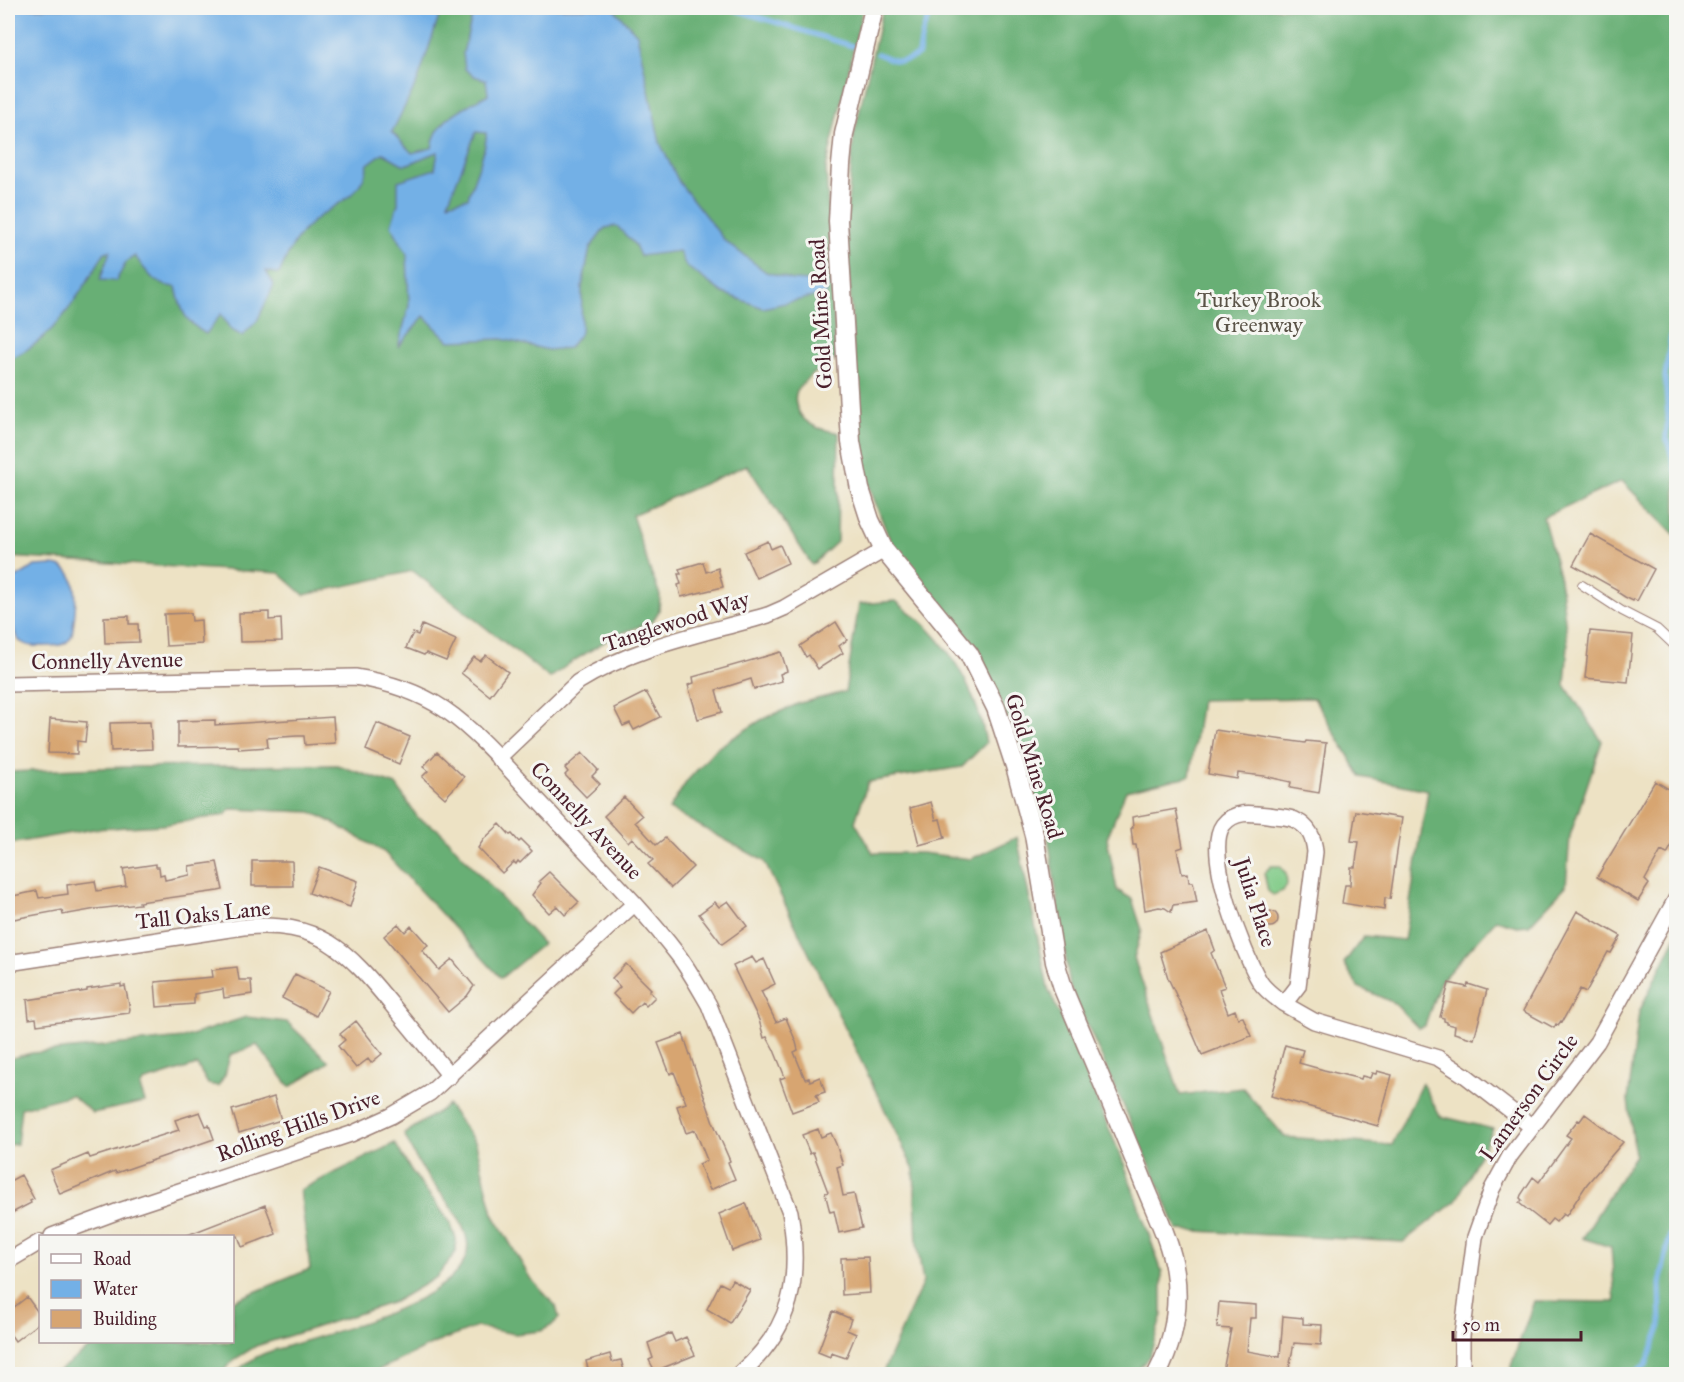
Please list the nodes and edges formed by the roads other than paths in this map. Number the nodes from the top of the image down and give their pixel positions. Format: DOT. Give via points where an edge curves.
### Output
graph roads {
  1 [pos="874,8"];
  2 [pos="884,550"];
  3 [pos="1582,585"];
  4 [pos="1677,647"];
  5 [pos="8,684"];
  6 [pos="498,758"];
  7 [pos="1677,899"];
  8 [pos="634,904"];
  9 [pos="8,963"];
  10 [pos="1284,1004"];
  11 [pos="450,1076"];
  12 [pos="1531,1126"];
  13 [pos="55,1235"];
  14 [pos="39,1243"];
  15 [pos="8,1261"];
  16 [pos="740,1374"];
  17 [pos="1157,1374"];
  18 [pos="1462,1374"];
  1 -- 2 [label="street, Gold Mine Road" via="844,134 838,221 851,442 860,489"];
  2 -- 6 [label="street, Tanglewood Way" via="784,608 625,658 593,672"];
  2 -- 17 [label="street, Gold Mine Road" via="969,654 1003,727 1034,835 1055,962 1064,991 1172,1257 1177,1292 1175,1323"];
  3 -- 4 [label="lane" via="1657,629"];
  5 -- 6 [label="street, Connelly Avenue" via="355,677 380,681 428,699 458,719"];
  6 -- 8 [label="street, Connelly Avenue"];
  7 -- 12 [label="street, Lamerson Circle" via="1597,1042"];
  8 -- 11 [label="street, Rolling Hills Drive"];
  8 -- 16 [label="street, Connelly Avenue" via="679,956 709,1005 790,1212 796,1259 791,1298 767,1344"];
  9 -- 11 [label="street, Tall Oaks Lane" via="243,927 278,926 309,933 334,944 361,968"];
  10 -- 10 [label="street, Julia Place" via="1298,986 1314,842 1294,820 1241,813 1226,822 1218,834 1220,872 1259,981"];
  10 -- 12 [label="street, Julia Place" via="1314,1021 1438,1058"];
  11 -- 13 [label="street, Rolling Hills Drive" via="430,1093 359,1131"];
  12 -- 18 [label="street, Lamerson Circle" via="1500,1171 1480,1218 1463,1323"];
  14 -- 15 [label="street"];
}
